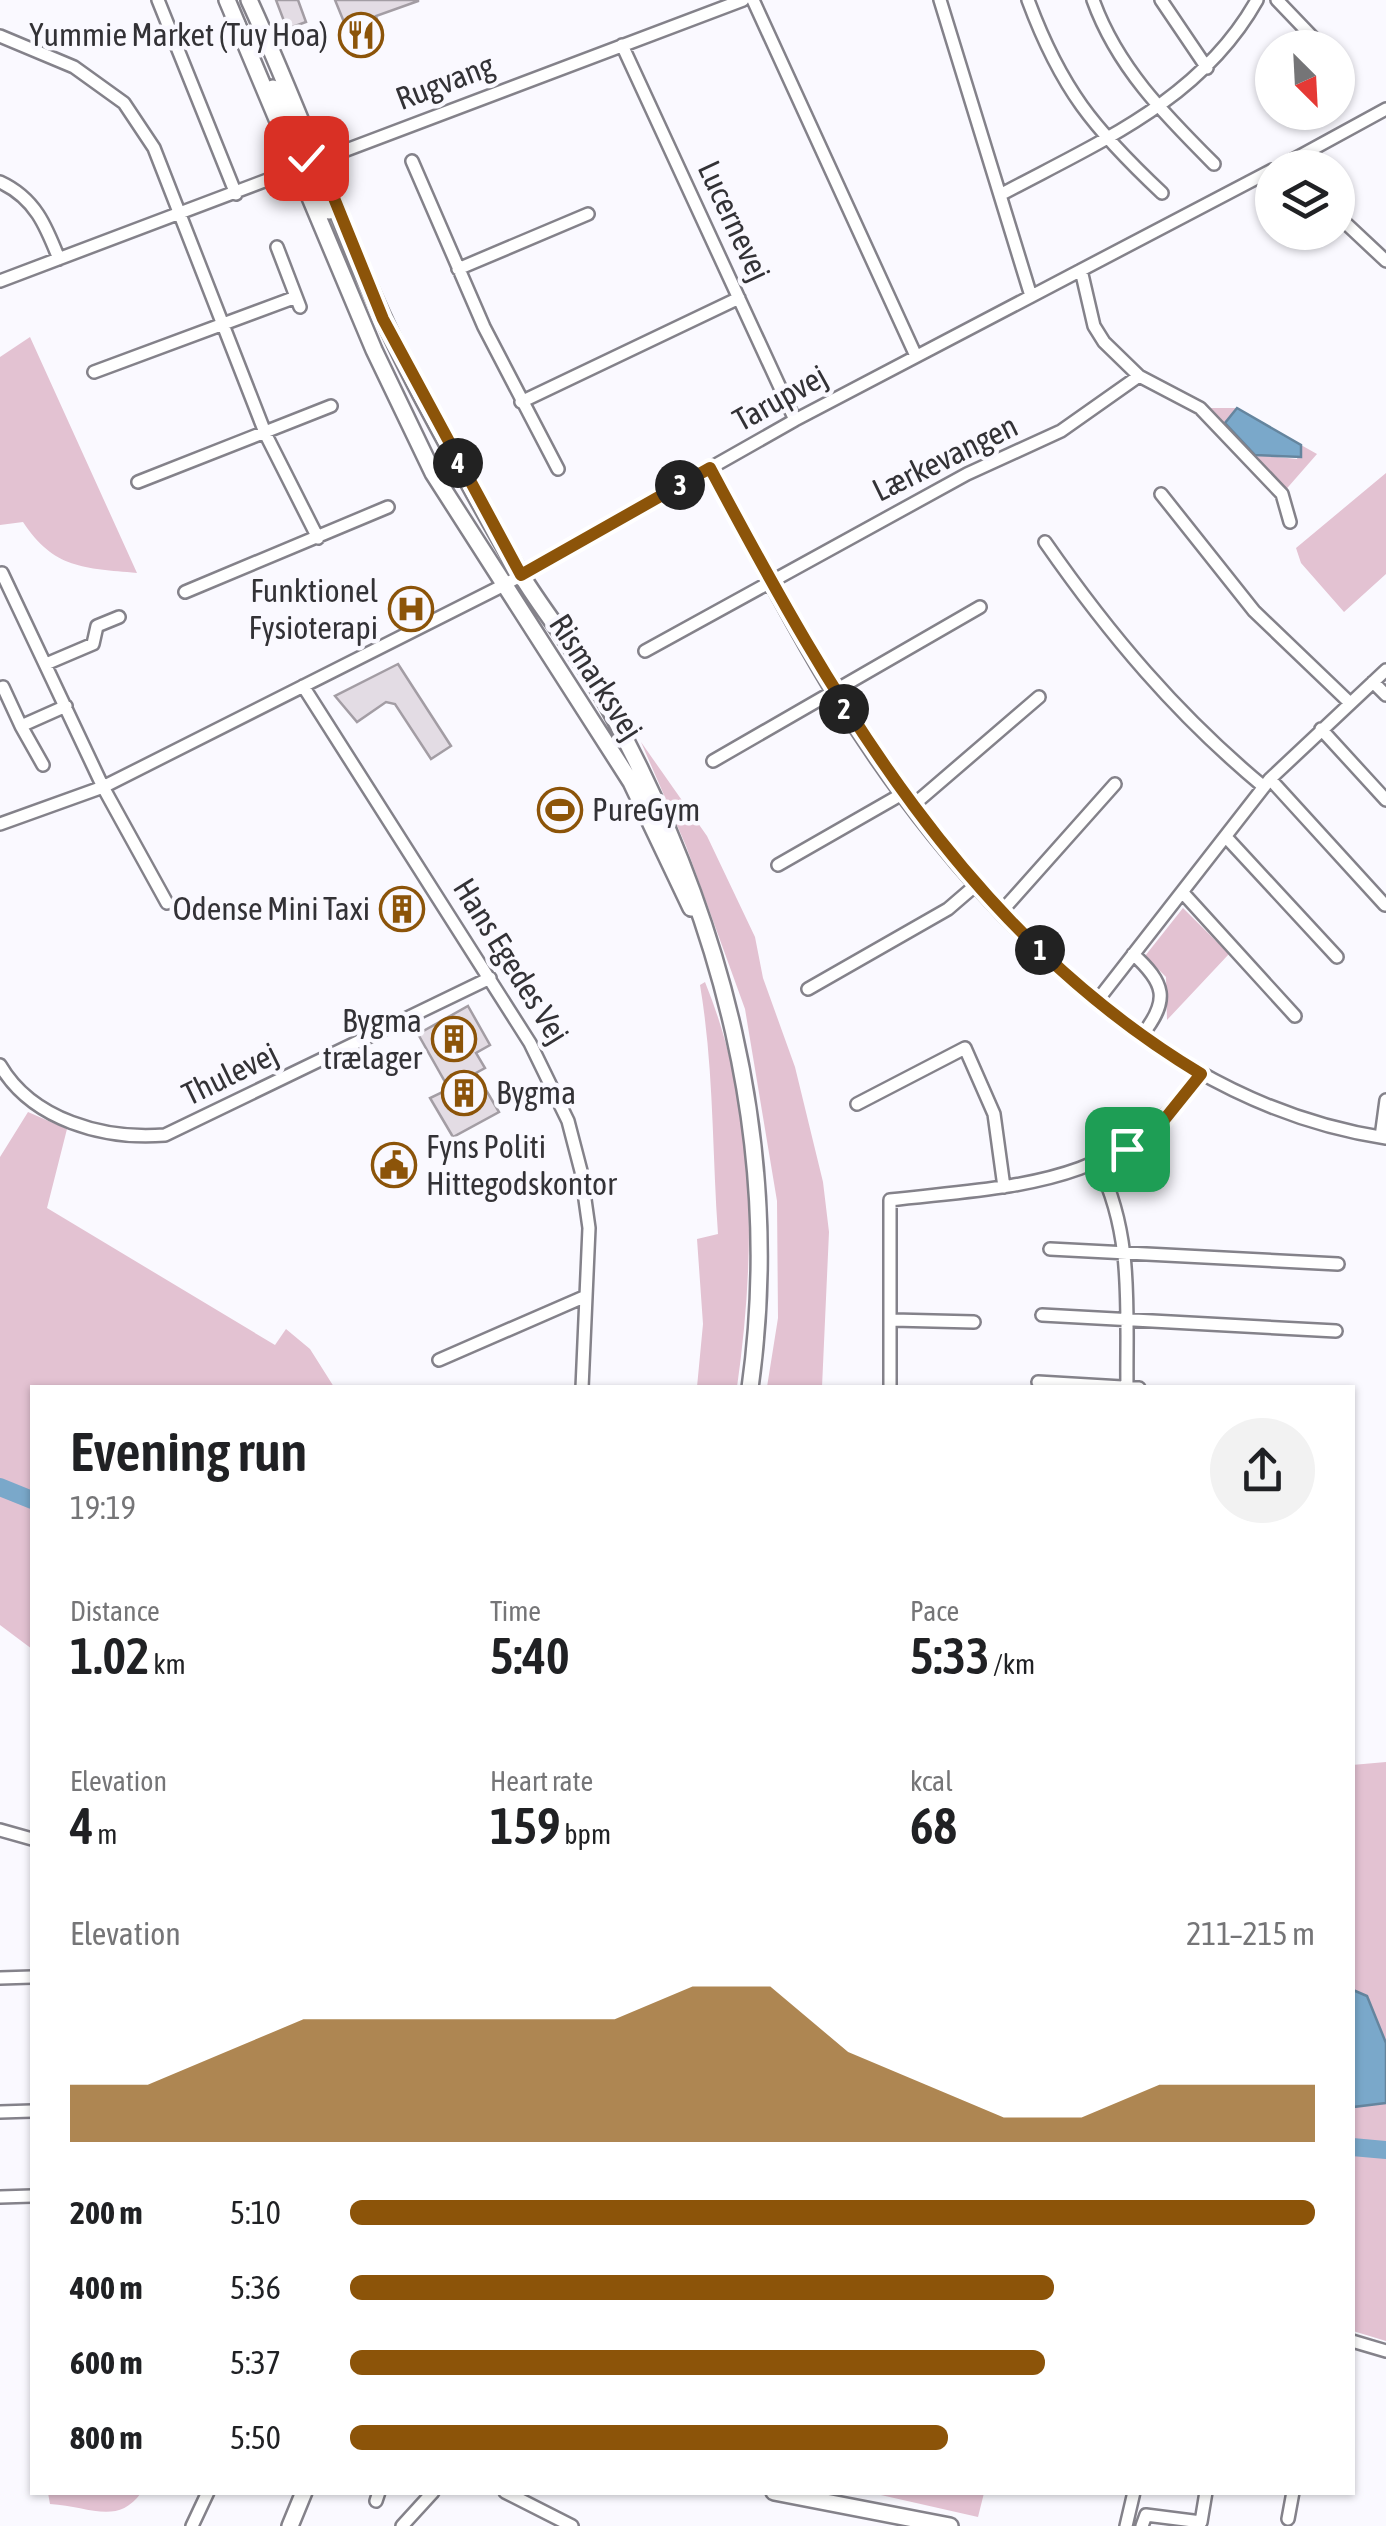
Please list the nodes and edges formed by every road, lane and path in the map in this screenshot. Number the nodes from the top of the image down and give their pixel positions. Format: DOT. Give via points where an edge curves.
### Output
graph roads {
  1 [pos="158,0"];
  2 [pos="227,0"];
  3 [pos="249,0"];
  4 [pos="743,0"];
  5 [pos="753,0"];
  6 [pos="940,0"];
  7 [pos="1028,0"];
  8 [pos="1093,0"];
  9 [pos="1161,0"];
  10 [pos="1258,0"];
  11 [pos="1278,0"];
  12 [pos="1306,30"];
  13 [pos="0,36"];
  14 [pos="244,41"];
  15 [pos="622,45"];
  16 [pos="1207,68"];
  17 [pos="1158,109"];
  18 [pos="1383,115"];
  19 [pos="1104,139"];
  20 [pos="1313,150"];
  21 [pos="412,160"];
  22 [pos="319,161"];
  23 [pos="1214,164"];
  24 [pos="298,170"];
  25 [pos="1255,179"];
  26 [pos="0,182"];
  27 [pos="1162,193"];
  28 [pos="236,194"];
  29 [pos="1002,194"];
  30 [pos="180,214"];
  31 [pos="588,214"];
  32 [pos="1355,232"];
  33 [pos="1386,238"];
  34 [pos="278,247"];
  35 [pos="1374,250"];
  36 [pos="59,259"];
  37 [pos="358,260"];
  38 [pos="1386,261"];
  39 [pos="458,269"];
  40 [pos="1081,270"];
  41 [pos="0,281"];
  42 [pos="1031,296"];
  43 [pos="739,298"];
  44 [pos="221,324"];
  45 [pos="916,356"];
  46 [pos="94,372"];
  47 [pos="1139,376"];
  48 [pos="521,402"];
  49 [pos="331,406"];
  50 [pos="795,420"];
  51 [pos="266,435"];
  52 [pos="710,468"];
  53 [pos="558,469"];
  54 [pos="138,482"];
  55 [pos="1161,494"];
  56 [pos="388,507"];
  57 [pos="1290,522"];
  58 [pos="318,538"];
  59 [pos="1044,542"];
  60 [pos="2,574"];
  61 [pos="521,575"];
  62 [pos="770,580"];
  63 [pos="504,585"];
  64 [pos="185,592"];
  65 [pos="980,608"];
  66 [pos="119,617"];
  67 [pos="644,651"];
  68 [pos="46,664"];
  69 [pos="1386,670"];
  70 [pos="1374,682"];
  71 [pos="302,686"];
  72 [pos="2,687"];
  73 [pos="832,691"];
  74 [pos="1386,696"];
  75 [pos="1038,697"];
  76 [pos="1350,703"];
  77 [pos="66,706"];
  78 [pos="21,726"];
  79 [pos="1321,729"];
  80 [pos="713,760"];
  81 [pos="43,765"];
  82 [pos="1267,783"];
  83 [pos="1116,784"];
  84 [pos="103,787"];
  85 [pos="902,794"];
  86 [pos="1386,800"];
  87 [pos="911,807"];
  88 [pos="0,824"];
  89 [pos="1226,837"];
  90 [pos="778,865"];
  91 [pos="976,884"];
  92 [pos="1184,894"];
  93 [pos="167,903"];
  94 [pos="1385,905"];
  95 [pos="1001,912"];
  96 [pos="710,948"];
  97 [pos="1133,954"];
  98 [pos="1337,957"];
  99 [pos="490,978"];
  100 [pos="808,988"];
  101 [pos="1098,1001"];
  102 [pos="1294,1016"];
  103 [pos="1142,1036"];
  104 [pos="0,1066"];
  105 [pos="1201,1074"];
  106 [pos="1386,1100"];
  107 [pos="857,1104"];
  108 [pos="1384,1137"];
  109 [pos="1098,1164"];
  110 [pos="1004,1187"];
  111 [pos="1050,1249"];
  112 [pos="1127,1253"];
  113 [pos="1338,1264"];
  114 [pos="586,1296"];
  115 [pos="1042,1315"];
  116 [pos="1126,1319"];
  117 [pos="893,1320"];
  118 [pos="974,1322"];
  119 [pos="1336,1330"];
  120 [pos="439,1360"];
  121 [pos="1038,1382"];
  122 [pos="582,1385"];
  123 [pos="750,1385"];
  124 [pos="890,1385"];
  125 [pos="1091,1385"];
  126 [pos="1127,1385"];
  127 [pos="0,1830"];
  128 [pos="30,1838"];
  129 [pos="30,1977"];
  130 [pos="0,1978"];
  131 [pos="30,2110"];
  132 [pos="0,2112"];
  133 [pos="30,2196"];
  134 [pos="0,2197"];
  135 [pos="1355,2342"];
  136 [pos="1386,2351"];
  137 [pos="207,2495"];
  138 [pos="303,2495"];
  139 [pos="430,2495"];
  140 [pos="511,2495"];
  141 [pos="790,2495"];
  142 [pos="1133,2495"];
  143 [pos="1206,2495"];
  144 [pos="1292,2495"];
  145 [pos="1288,2519"];
  146 [pos="192,2526"];
  147 [pos="290,2526"];
  148 [pos="402,2526"];
  149 [pos="572,2526"];
  150 [pos="950,2526"];
  151 [pos="1126,2526"];
  152 [pos="1142,2526"];
  1 -- 28 [label="street"];
  2 -- 14 [label="main road, Rismarksvej"];
  3 -- 22 [label="main road, Rismarksvej"];
  4 -- 15 [label="street, Rugvang"];
  5 -- 45 [label="street"];
  6 -- 29 [label="street"];
  7 -- 19 [label="street" via="1069,92"];
  8 -- 17 [label="street" via="1119,57"];
  9 -- 16 [label="street"];
  10 -- 16 [label="street"];
  11 -- 12 [label="street"];
  13 -- 30 [label="street" via="74,67 124,104 154,148"];
  14 -- 22 [label="main road, Rismarksvej" via="306,158"];
  14 -- 24 [label="main road, Rismarksvej"];
  15 -- 22 [label="street, Rugvang"];
  15 -- 43 [label="street, Lucernevej"];
  16 -- 17 [label="street"];
  17 -- 19 [label="street"];
  17 -- 23 [label="street"];
  18 -- 20 [label="street, Tarupvej"];
  19 -- 27 [label="street"];
  19 -- 29 [label="street"];
  21 -- 39 [label="street"];
  22 -- 24 [label="street, Rugvang"];
  22 -- 37 [label="main road, Rismarksvej"];
  24 -- 28 [label="street, Rugvang"];
  24 -- 37 [label="main road, Rismarksvej" via="312,174"];
  24 -- 63 [label="main road, Rismarksvej" via="433,473"];
  25 -- 40 [label="street, Tarupvej"];
  26 -- 36 [label="street" via="43,218"];
  28 -- 30 [label="street, Rugvang"];
  29 -- 42 [label="street"];
  30 -- 36 [label="street, Rugvang"];
  30 -- 44 [label="street"];
  31 -- 39 [label="street"];
  32 -- 35 [label="street"];
  33 -- 35 [label="street"];
  34 -- 44 [label="street" via="298,302"];
  35 -- 38 [label="street"];
  36 -- 41 [label="street, Rugvang"];
  37 -- 61 [label="main road, Rismarksvej" via="419,392"];
  39 -- 48 [label="street"];
  40 -- 42 [label="street, Tarupvej"];
  40 -- 47 [label="street" via="1094,326"];
  42 -- 45 [label="street, Tarupvej"];
  43 -- 48 [label="street"];
  43 -- 50 [label="street, Lucernevej"];
  44 -- 46 [label="street"];
  44 -- 51 [label="street"];
  45 -- 50 [label="street, Tarupvej"];
  47 -- 57 [label="street" via="1200,408 1282,494"];
  47 -- 62 [label="street, Lærkevangen" via="1061,431"];
  48 -- 53 [label="street"];
  49 -- 51 [label="street"];
  50 -- 52 [label="street, Tarupvej"];
  51 -- 54 [label="street"];
  51 -- 58 [label="street"];
  52 -- 61 [label="street, Tarupvej"];
  52 -- 62 [label="street"];
  55 -- 76 [label="street" via="1254,611"];
  56 -- 58 [label="street"];
  58 -- 64 [label="street"];
  59 -- 82 [label="street" via="1145,674 1214,745"];
  60 -- 68 [label="street"];
  61 -- 63 [label="street, Tarupvej"];
  61 -- 96 [label="main road, Rismarksvej" via="602,694 667,819"];
  62 -- 67 [label="street, Lærkevangen"];
  62 -- 73 [label="street"];
  63 -- 71 [label="street, Tarupvej"];
  63 -- 96 [label="main road, Rismarksvej" via="632,782"];
  65 -- 73 [label="street"];
  66 -- 68 [label="street" via="96,626 92,644"];
  68 -- 77 [label="street"];
  69 -- 70 [label="street"];
  70 -- 74 [label="street"];
  70 -- 76 [label="street"];
  71 -- 84 [label="street, Tarupvej"];
  71 -- 99 [label="street, Hans Egedes Vej"];
  72 -- 78 [label="street"];
  73 -- 80 [label="street"];
  73 -- 85 [label="street"];
  75 -- 87 [label="street"];
  76 -- 79 [label="street"];
  77 -- 78 [label="street"];
  77 -- 84 [label="street"];
  78 -- 81 [label="street"];
  79 -- 82 [label="street"];
  79 -- 86 [label="street"];
  82 -- 89 [label="street"];
  82 -- 94 [label="street"];
  83 -- 95 [label="street"];
  84 -- 88 [label="street, Tarupvej"];
  84 -- 93 [label="street"];
  85 -- 87 [label="street"];
  85 -- 90 [label="street"];
  87 -- 91 [label="street"];
  89 -- 92 [label="street"];
  89 -- 98 [label="street"];
  91 -- 95 [label="street"];
  91 -- 100 [label="street" via="948,909"];
  92 -- 97 [label="street"];
  92 -- 102 [label="street"];
  95 -- 101 [label="street"];
  96 -- 123 [label="main road, Rismarksvej" via="746,1078 759,1186 762,1260"];
  97 -- 101 [label="street"];
  97 -- 103 [label="street" via="1156,975 1161,995 1158,1016"];
  99 -- 104 [label="street, Thulevej" via="165,1135 136,1138 48,1115 12,1086"];
  99 -- 114 [label="street, Hans Egedes Vej" via="548,1073 568,1121 588,1228"];
  101 -- 103 [label="street"];
  103 -- 105 [label="street"];
  105 -- 108 [label="street" via="1316,1120"];
  105 -- 109 [label="street" via="1160,1125"];
  106 -- 108 [label="street"];
  107 -- 110 [label="street" via="965,1048 994,1114"];
  109 -- 110 [label="street"];
  109 -- 112 [label="street"];
  110 -- 117 [label="street" via="890,1200"];
  111 -- 112 [label="street"];
  112 -- 113 [label="street"];
  112 -- 116 [label="street"];
  114 -- 120 [label="street"];
  114 -- 122 [label="street, Hans Egedes Vej"];
  115 -- 116 [label="street"];
  116 -- 119 [label="street"];
  116 -- 126 [label="street"];
  117 -- 118 [label="street"];
  117 -- 124 [label="street"];
  121 -- 125 [label="street"];
  127 -- 128 [label="street"];
  129 -- 130 [label="street"];
  131 -- 132 [label="street"];
  133 -- 134 [label="street"];
  135 -- 136 [label="street"];
  137 -- 146 [label="street"];
  138 -- 147 [label="main road"];
  139 -- 148 [label="street"];
  140 -- 149 [label="street"];
  141 -- 150 [label="main road"];
  142 -- 151 [label="street"];
  143 -- 152 [label="street" via="1201,2522 1146,2515"];
  144 -- 145 [label="street"];
}
